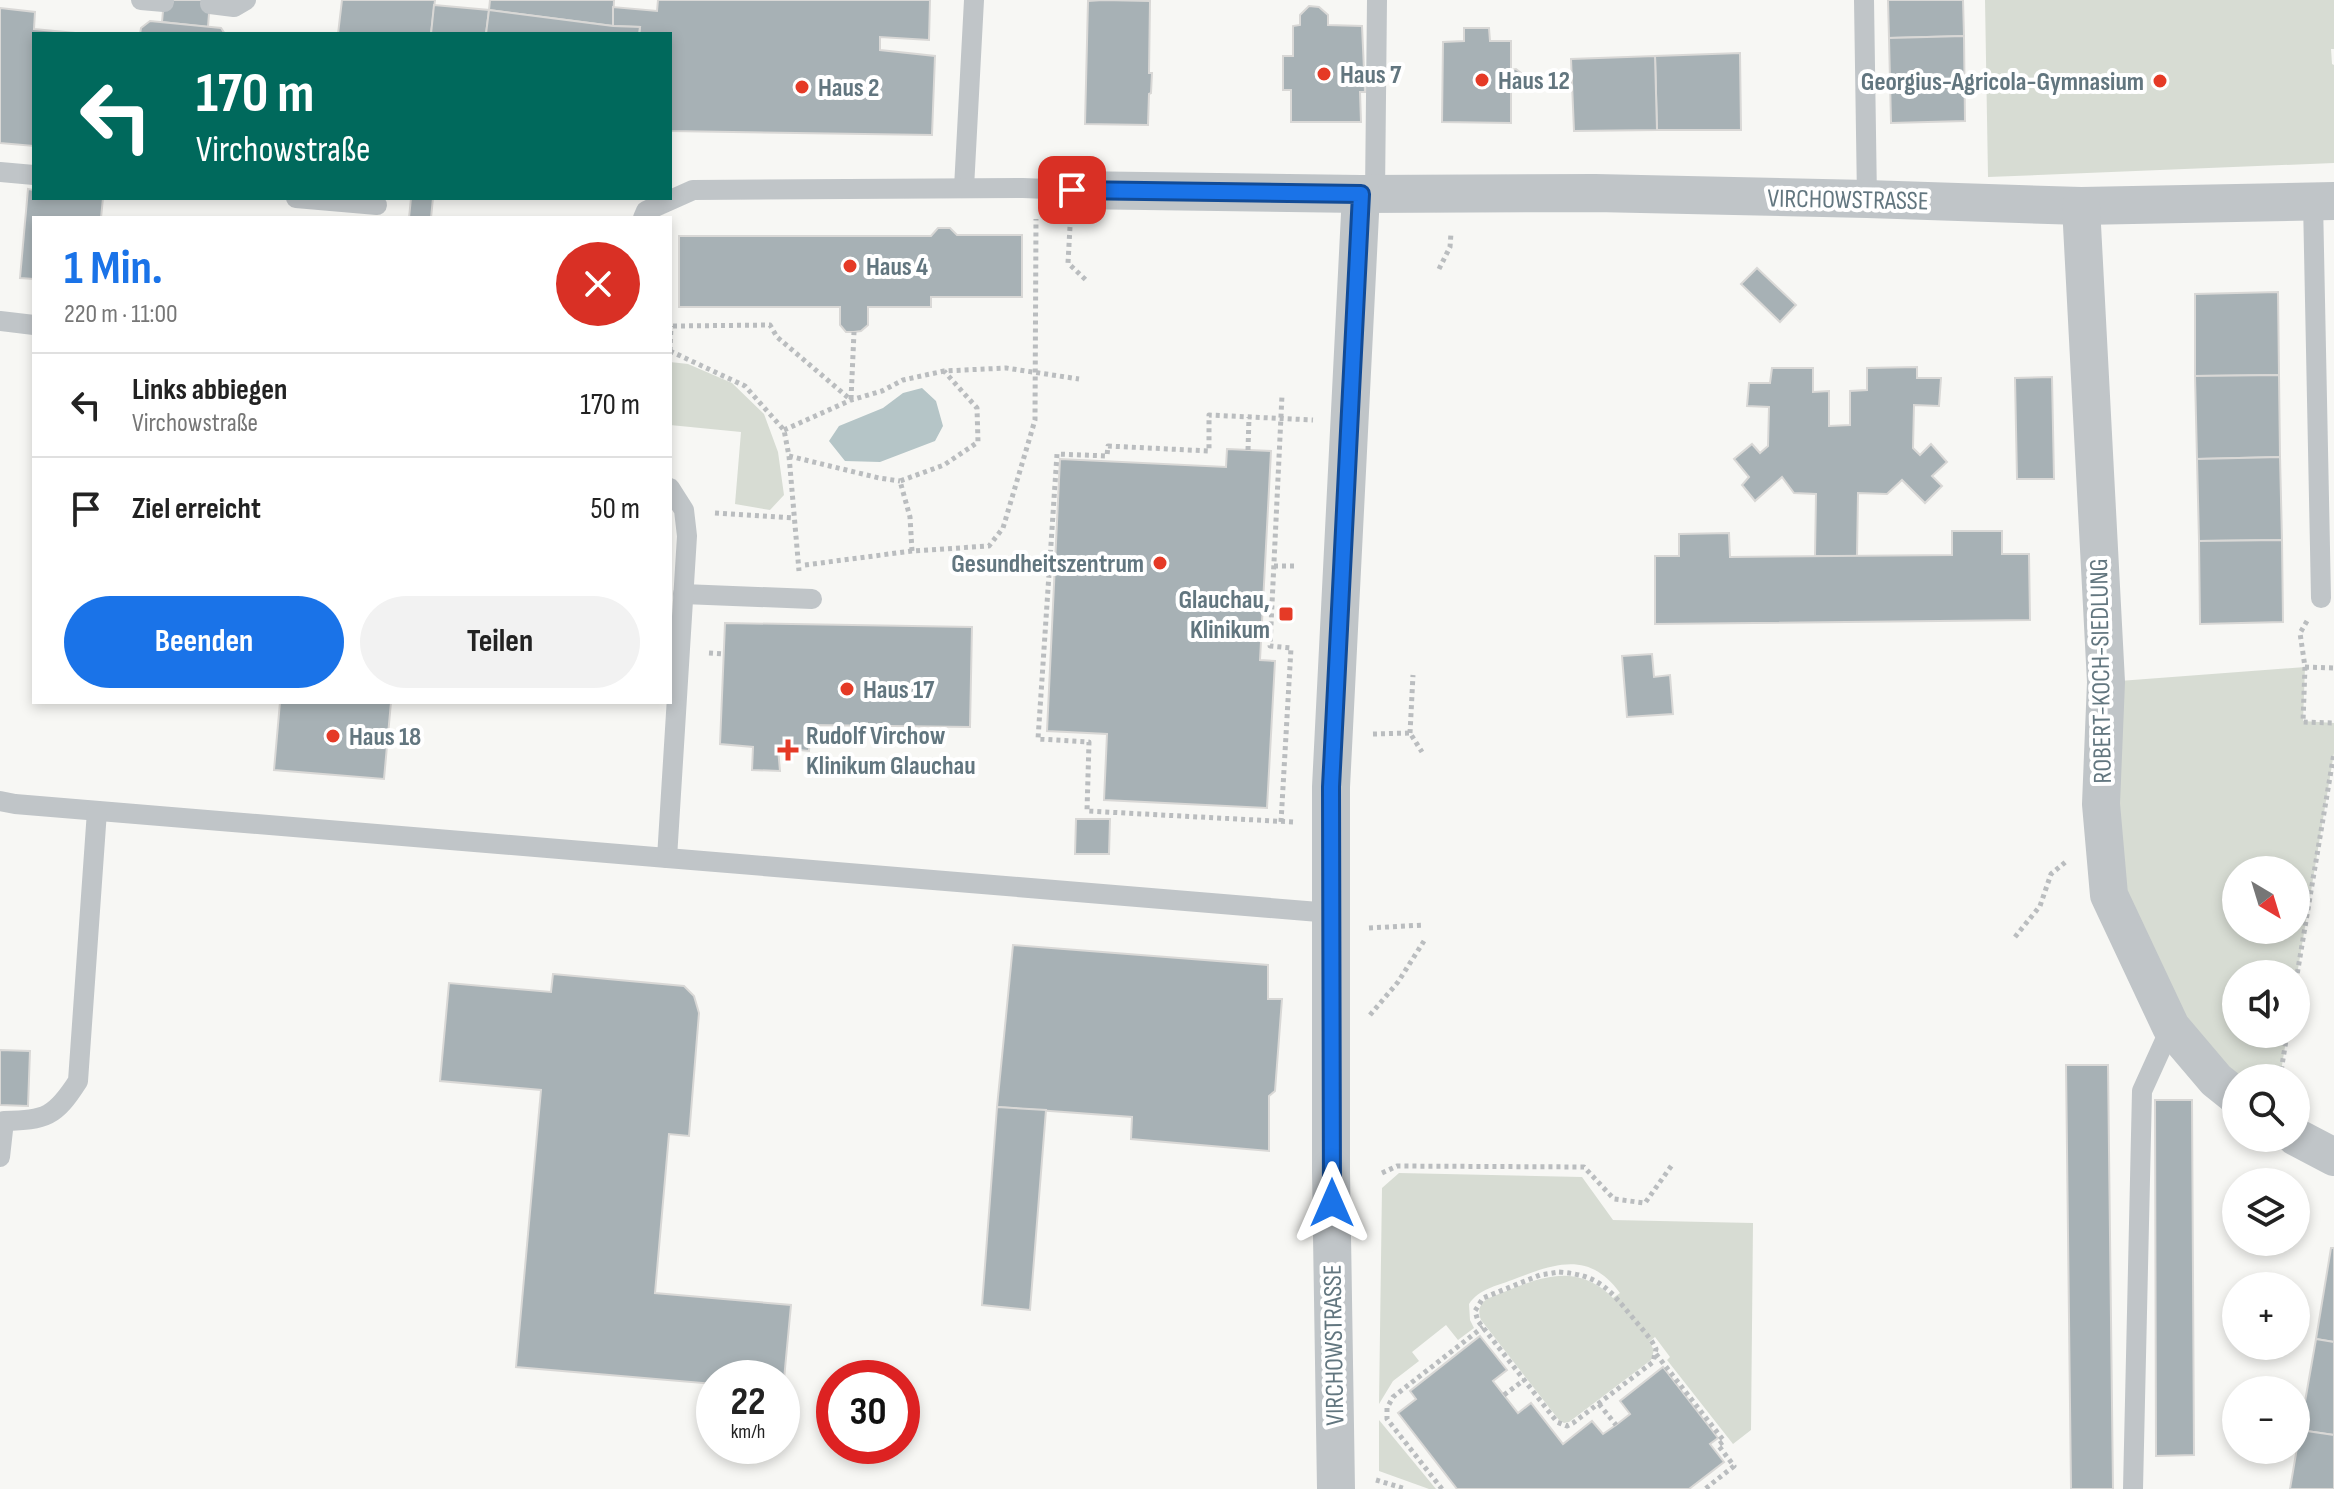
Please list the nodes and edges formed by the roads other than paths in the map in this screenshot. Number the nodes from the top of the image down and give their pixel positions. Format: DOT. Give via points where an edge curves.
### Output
graph roads {
  1 [pos="141,0"];
  2 [pos="246,0"];
  3 [pos="974,0"];
  4 [pos="1377,0"];
  5 [pos="1864,0"];
  6 [pos="164,2"];
  7 [pos="210,4"];
  8 [pos="0,172"];
  9 [pos="32,175"];
  10 [pos="964,188"];
  11 [pos="1072,190"];
  12 [pos="1368,194"];
  13 [pos="672,199"];
  14 [pos="1867,199"];
  15 [pos="319,200"];
  16 [pos="671,200"];
  17 [pos="2323,201"];
  18 [pos="377,205"];
  19 [pos="2081,206"];
  20 [pos="644,216"];
  21 [pos="0,321"];
  22 [pos="32,325"];
  23 [pos="675,497"];
  24 [pos="683,594"];
  25 [pos="804,598"];
  26 [pos="2321,598"];
  27 [pos="0,801"];
  28 [pos="97,811"];
  29 [pos="667,858"];
  30 [pos="1331,922"];
  31 [pos="2171,1027"];
  32 [pos="2222,1085"];
  33 [pos="2310,1144"];
  34 [pos="0,1157"];
  35 [pos="2334,1157"];
  36 [pos="1336,1489"];
  37 [pos="2133,1489"];
  1 -- 6 [label="lane"];
  2 -- 7 [label="lane" via="234,7"];
  3 -- 10 [label="lane"];
  4 -- 12 [label="lane"];
  5 -- 14 [label="lane"];
  8 -- 9 [label="lane"];
  10 -- 11 [label="lane"];
  10 -- 13 [label="lane" via="693,190"];
  11 -- 12 [label="street, VIRCHOWSTRASSE"];
  12 -- 14 [label="street, VIRCHOWSTRASSE"];
  12 -- 30 [label="street, VIRCHOWSTRASSE" via="1334,733"];
  14 -- 19 [label="street, VIRCHOWSTRASSE"];
  15 -- 18 [label="lane"];
  16 -- 20 [label="lane"];
  17 -- 19 [label="street, VIRCHOWSTRASSE"];
  17 -- 26 [label="lane"];
  19 -- 31 [label="street, ROBERT-KOCH-SIEDLUNG" via="2106,682 2101,804 2109,895"];
  21 -- 22 [label="lane"];
  23 -- 24 [label="lane" via="687,536"];
  24 -- 25 [label="lane"];
  24 -- 29 [label="lane"];
  27 -- 28 [label="lane"];
  28 -- 29 [label="lane"];
  28 -- 34 [label="lane" via="78,1081 63,1106 35,1120 4,1121"];
  29 -- 30 [label="lane" via="1304,913"];
  30 -- 36 [label="street, VIRCHOWSTRASSE"];
  31 -- 32 [label="street, ROBERT-KOCH-SIEDLUNG"];
  31 -- 37 [label="lane" via="2142,1091"];
  33 -- 35 [label="street"];
}
